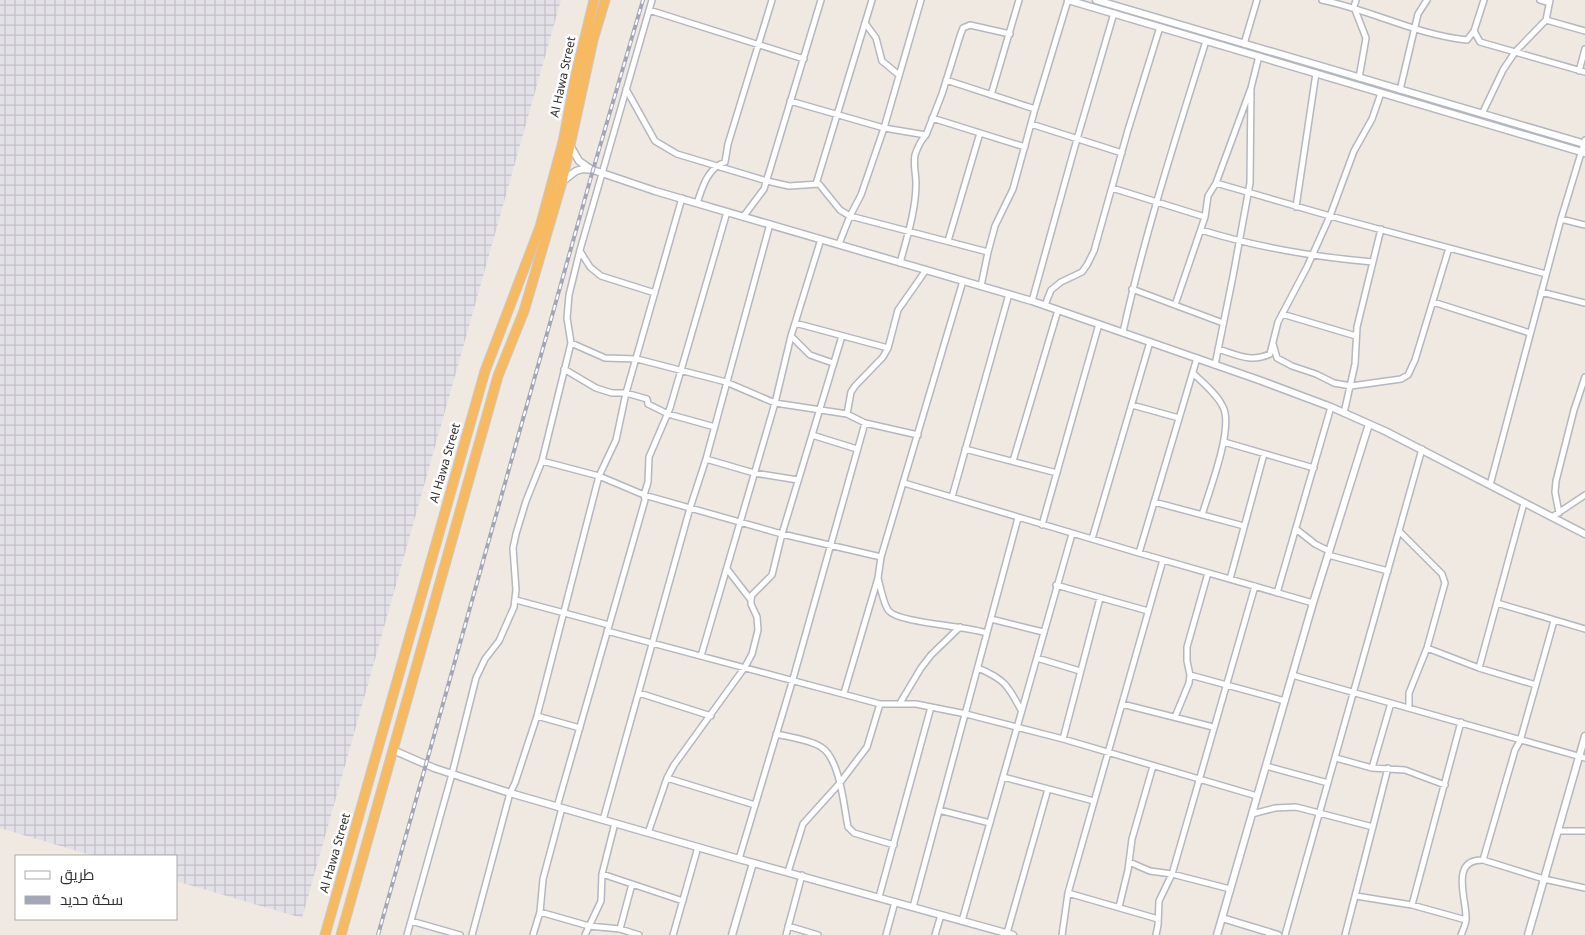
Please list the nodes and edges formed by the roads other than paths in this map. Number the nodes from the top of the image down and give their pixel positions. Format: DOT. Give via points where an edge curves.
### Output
graph roads {
  1 [pos="594,0"];
  2 [pos="605,0"];
  3 [pos="652,0"];
  4 [pos="772,0"];
  5 [pos="821,0"];
  6 [pos="872,0"];
  7 [pos="921,0"];
  8 [pos="1019,0"];
  9 [pos="1068,0"];
  10 [pos="1096,0"];
  11 [pos="1257,0"];
  12 [pos="1322,0"];
  13 [pos="1356,0"];
  14 [pos="1426,0"];
  15 [pos="1484,0"];
  16 [pos="1540,0"];
  17 [pos="1103,1"];
  18 [pos="1550,1"];
  19 [pos="1354,7"];
  20 [pos="649,10"];
  21 [pos="1114,13"];
  22 [pos="1546,20"];
  23 [pos="866,23"];
  24 [pos="1160,27"];
  25 [pos="1415,28"];
  26 [pos="1474,31"];
  27 [pos="1585,31"];
  28 [pos="1010,34"];
  29 [pos="1206,41"];
  30 [pos="1244,44"];
  31 [pos="759,46"];
  32 [pos="1585,49"];
  33 [pos="1515,52"];
  34 [pos="1259,56"];
  35 [pos="804,59"];
  36 [pos="1582,72"];
  37 [pos="1316,73"];
  38 [pos="899,75"];
  39 [pos="1358,78"];
  40 [pos="946,80"];
  41 [pos="1251,88"];
  42 [pos="626,89"];
  43 [pos="1400,90"];
  44 [pos="1381,93"];
  45 [pos="991,95"];
  46 [pos="790,101"];
  47 [pos="1035,109"];
  48 [pos="1482,114"];
  49 [pos="837,115"];
  50 [pos="932,118"];
  51 [pos="1031,124"];
  52 [pos="884,128"];
  53 [pos="980,133"];
  54 [pos="926,135"];
  55 [pos="1077,139"];
  56 [pos="1584,142"];
  57 [pos="1024,146"];
  58 [pos="570,147"];
  59 [pos="1583,152"];
  60 [pos="1122,153"];
  61 [pos="715,166"];
  62 [pos="593,170"];
  63 [pos="602,174"];
  64 [pos="767,181"];
  65 [pos="562,182"];
  66 [pos="1216,183"];
  67 [pos="816,184"];
  68 [pos="1112,188"];
  69 [pos="1248,193"];
  70 [pos="682,198"];
  71 [pos="1156,202"];
  72 [pos="697,203"];
  73 [pos="1296,207"];
  74 [pos="727,212"];
  75 [pos="850,216"];
  76 [pos="1330,216"];
  77 [pos="743,217"];
  78 [pos="1205,217"];
  79 [pos="1561,218"];
  80 [pos="770,224"];
  81 [pos="1585,225"];
  82 [pos="1200,230"];
  83 [pos="1381,230"];
  84 [pos="909,231"];
  85 [pos="821,239"];
  86 [pos="948,241"];
  87 [pos="1240,242"];
  88 [pos="839,244"];
  89 [pos="1449,248"];
  90 [pos="580,250"];
  91 [pos="988,252"];
  92 [pos="1312,254"];
  93 [pos="1374,262"];
  94 [pos="900,263"];
  95 [pos="926,270"];
  96 [pos="1546,274"];
  97 [pos="962,281"];
  98 [pos="981,286"];
  99 [pos="1132,289"];
  100 [pos="1541,292"];
  101 [pos="655,293"];
  102 [pos="1009,294"];
  103 [pos="1032,301"];
  104 [pos="1433,302"];
  105 [pos="1585,303"];
  106 [pos="1045,305"];
  107 [pos="1175,305"];
  108 [pos="1058,310"];
  109 [pos="1282,314"];
  110 [pos="795,323"];
  111 [pos="1223,323"];
  112 [pos="1099,324"];
  113 [pos="1123,332"];
  114 [pos="1530,333"];
  115 [pos="791,336"];
  116 [pos="842,336"];
  117 [pos="1356,336"];
  118 [pos="571,342"];
  119 [pos="1150,342"];
  120 [pos="1272,344"];
  121 [pos="888,348"];
  122 [pos="1218,349"];
  123 [pos="1197,358"];
  124 [pos="637,359"];
  125 [pos="834,363"];
  126 [pos="1214,365"];
  127 [pos="564,369"];
  128 [pos="682,370"];
  129 [pos="1192,373"];
  130 [pos="1585,377"];
  131 [pos="726,382"];
  132 [pos="1351,386"];
  133 [pos="626,393"];
  134 [pos="775,403"];
  135 [pos="1132,405"];
  136 [pos="1331,408"];
  137 [pos="820,409"];
  138 [pos="1344,413"];
  139 [pos="668,414"];
  140 [pos="847,414"];
  141 [pos="1179,418"];
  142 [pos="865,423"];
  143 [pos="1369,424"];
  144 [pos="715,426"];
  145 [pos="812,435"];
  146 [pos="918,435"];
  147 [pos="1224,442"];
  148 [pos="857,449"];
  149 [pos="965,449"];
  150 [pos="1422,449"];
  151 [pos="1264,454"];
  152 [pos="706,459"];
  153 [pos="542,460"];
  154 [pos="1014,461"];
  155 [pos="1314,468"];
  156 [pos="754,473"];
  157 [pos="1057,473"];
  158 [pos="599,476"];
  159 [pos="798,480"];
  160 [pos="904,484"];
  161 [pos="1490,485"];
  162 [pos="644,495"];
  163 [pos="952,497"];
  164 [pos="1584,497"];
  165 [pos="1154,502"];
  166 [pos="1524,503"];
  167 [pos="690,508"];
  168 [pos="1559,513"];
  169 [pos="1202,515"];
  170 [pos="1552,517"];
  171 [pos="1018,518"];
  172 [pos="740,522"];
  173 [pos="1042,525"];
  174 [pos="1244,526"];
  175 [pos="1296,529"];
  176 [pos="1399,531"];
  177 [pos="782,534"];
  178 [pos="1072,534"];
  179 [pos="1585,534"];
  180 [pos="1092,539"];
  181 [pos="830,544"];
  182 [pos="1329,553"];
  183 [pos="1139,554"];
  184 [pos="882,557"];
  185 [pos="1163,560"];
  186 [pos="727,569"];
  187 [pos="1388,570"];
  188 [pos="1208,573"];
  189 [pos="878,578"];
  190 [pos="1230,579"];
  191 [pos="1056,585"];
  192 [pos="1255,586"];
  193 [pos="1277,593"];
  194 [pos="1100,598"];
  195 [pos="516,600"];
  196 [pos="751,600"];
  197 [pos="1313,603"];
  198 [pos="1497,603"];
  199 [pos="1148,611"];
  200 [pos="563,612"];
  201 [pos="990,618"];
  202 [pos="1554,620"];
  203 [pos="609,624"];
  204 [pos="960,627"];
  205 [pos="1585,629"];
  206 [pos="607,631"];
  207 [pos="1043,632"];
  208 [pos="986,634"];
  209 [pos="654,644"];
  210 [pos="1427,648"];
  211 [pos="701,656"];
  212 [pos="1037,658"];
  213 [pos="745,667"];
  214 [pos="978,668"];
  215 [pos="1479,668"];
  216 [pos="1080,671"];
  217 [pos="1190,675"];
  218 [pos="1292,675"];
  219 [pos="793,680"];
  220 [pos="1226,685"];
  221 [pos="1536,685"];
  222 [pos="639,693"];
  223 [pos="844,693"];
  224 [pos="1353,693"];
  225 [pos="1285,702"];
  226 [pos="900,703"];
  227 [pos="1391,703"];
  228 [pos="880,704"];
  229 [pos="1122,704"];
  230 [pos="931,706"];
  231 [pos="1409,708"];
  232 [pos="1021,710"];
  233 [pos="966,714"];
  234 [pos="537,716"];
  235 [pos="711,716"];
  236 [pos="1175,717"];
  237 [pos="1461,722"];
  238 [pos="1016,727"];
  239 [pos="1213,727"];
  240 [pos="580,728"];
  241 [pos="776,734"];
  242 [pos="1585,736"];
  243 [pos="1063,739"];
  244 [pos="1520,741"];
  245 [pos="393,750"];
  246 [pos="1108,753"];
  247 [pos="1582,757"];
  248 [pos="1336,758"];
  249 [pos="1152,766"];
  250 [pos="1266,766"];
  251 [pos="1372,768"];
  252 [pos="1388,768"];
  253 [pos="452,774"];
  254 [pos="1003,777"];
  255 [pos="667,778"];
  256 [pos="1200,779"];
  257 [pos="1328,783"];
  258 [pos="839,784"];
  259 [pos="1444,785"];
  260 [pos="1048,789"];
  261 [pos="510,793"];
  262 [pos="1257,796"];
  263 [pos="1094,801"];
  264 [pos="755,805"];
  265 [pos="560,807"];
  266 [pos="939,810"];
  267 [pos="1320,813"];
  268 [pos="1252,814"];
  269 [pos="603,820"];
  270 [pos="615,823"];
  271 [pos="990,823"];
  272 [pos="1373,827"];
  273 [pos="1558,831"];
  274 [pos="1585,831"];
  275 [pos="648,833"];
  276 [pos="894,845"];
  277 [pos="698,847"];
  278 [pos="740,859"];
  279 [pos="1483,860"];
  280 [pos="1129,862"];
  281 [pos="753,863"];
  282 [pos="788,872"];
  283 [pos="602,874"];
  284 [pos="1172,874"];
  285 [pos="802,875"];
  286 [pos="1544,879"];
  287 [pos="632,884"];
  288 [pos="1585,888"];
  289 [pos="1230,889"];
  290 [pos="1068,893"];
  291 [pos="1356,896"];
  292 [pos="879,897"];
  293 [pos="683,900"];
  294 [pos="896,902"];
  295 [pos="1412,905"];
  296 [pos="913,907"];
  297 [pos="1119,907"];
  298 [pos="540,912"];
  299 [pos="941,915"];
  300 [pos="1222,918"];
  301 [pos="1158,919"];
  302 [pos="1466,920"];
  303 [pos="962,921"];
  304 [pos="411,922"];
  305 [pos="589,926"];
  306 [pos="788,926"];
  307 [pos="988,928"];
  308 [pos="620,929"];
  309 [pos="1010,934"];
  310 [pos="325,935"];
  311 [pos="341,935"];
  312 [pos="407,935"];
  313 [pos="460,935"];
  314 [pos="472,935"];
  315 [pos="533,935"];
  316 [pos="585,935"];
  317 [pos="639,935"];
  318 [pos="673,935"];
  319 [pos="732,935"];
  320 [pos="786,935"];
  321 [pos="818,935"];
  322 [pos="886,935"];
  323 [pos="935,935"];
  324 [pos="986,935"];
  325 [pos="1062,935"];
  326 [pos="1156,935"];
  327 [pos="1217,935"];
  328 [pos="1278,935"];
  329 [pos="1285,935"];
  330 [pos="1345,935"];
  331 [pos="1461,935"];
  332 [pos="1528,935"];
  1 -- 310 [label="highway, Al Hawa Street" via="563,142 540,227 485,371"];
  2 -- 58 [label="highway, Al Hawa Street"];
  3 -- 20 [label="street"];
  4 -- 31 [label="street"];
  5 -- 35 [label="street"];
  6 -- 23 [label="street"];
  7 -- 38 [label="street"];
  8 -- 28 [label="street"];
  9 -- 21 [label="street"];
  9 -- 47 [label="street"];
  10 -- 17 [label="street"];
  11 -- 30 [label="street"];
  12 -- 19 [label="street"];
  13 -- 19 [label="street"];
  14 -- 25 [label="street"];
  15 -- 26 [label="street"];
  16 -- 18 [label="street"];
  17 -- 30 [label="street"];
  18 -- 22 [label="street"];
  19 -- 25 [label="street"];
  19 -- 39 [label="street" via="1366,38"];
  20 -- 31 [label="street"];
  20 -- 42 [label="street"];
  21 -- 24 [label="street"];
  21 -- 55 [label="street"];
  22 -- 27 [label="street"];
  22 -- 33 [label="street"];
  23 -- 38 [label="street" via="876,38 882,61"];
  23 -- 49 [label="street"];
  24 -- 29 [label="street"];
  24 -- 60 [label="street"];
  25 -- 26 [label="street" via="1467,40"];
  25 -- 43 [label="street"];
  26 -- 33 [label="street" via="1480,42"];
  28 -- 40 [label="street" via="970,25 963,28"];
  28 -- 45 [label="street"];
  29 -- 34 [label="street"];
  29 -- 71 [label="street"];
  30 -- 39 [label="street"];
  31 -- 35 [label="street"];
  31 -- 61 [label="street" via="725,162"];
  32 -- 36 [label="street"];
  33 -- 36 [label="street"];
  33 -- 48 [label="street" via="1496,82"];
  34 -- 37 [label="street"];
  34 -- 41 [label="street"];
  35 -- 46 [label="street"];
  37 -- 44 [label="street"];
  37 -- 73 [label="street"];
  38 -- 52 [label="street"];
  39 -- 43 [label="street"];
  40 -- 45 [label="street"];
  40 -- 50 [label="street"];
  41 -- 66 [label="street"];
  41 -- 69 [label="street"];
  42 -- 61 [label="street" via="655,141 684,157"];
  42 -- 63 [label="street"];
  43 -- 48 [label="street"];
  44 -- 59 [label="street"];
  44 -- 76 [label="street" via="1372,120 1354,151"];
  45 -- 47 [label="street"];
  46 -- 49 [label="street"];
  46 -- 64 [label="street"];
  47 -- 51 [label="street"];
  48 -- 56 [label="street"];
  49 -- 52 [label="street"];
  49 -- 67 [label="street"];
  50 -- 53 [label="street"];
  50 -- 54 [label="street"];
  51 -- 55 [label="street"];
  51 -- 57 [label="street"];
  52 -- 54 [label="street"];
  52 -- 75 [label="street" via="861,195"];
  53 -- 57 [label="street"];
  53 -- 86 [label="street"];
  54 -- 84 [label="street" via="915,159 916,181"];
  55 -- 60 [label="street"];
  55 -- 103 [label="street"];
  56 -- 59 [label="street"];
  57 -- 91 [label="street" via="1013,189 999,216"];
  58 -- 62 [label="street" via="579,161"];
  58 -- 65 [label="highway, Al Hawa Street"];
  59 -- 79 [label="street"];
  60 -- 68 [label="street"];
  61 -- 64 [label="street"];
  61 -- 72 [label="street"];
  62 -- 63 [label="street"];
  62 -- 65 [label="street" via="576,171"];
  63 -- 70 [label="street"];
  63 -- 90 [label="street"];
  64 -- 67 [label="street" via="789,186"];
  64 -- 77 [label="street"];
  65 -- 245 [label="highway, Al Hawa Street" via="524,311 498,376"];
  66 -- 69 [label="street"];
  66 -- 78 [label="street" via="1209,192"];
  67 -- 75 [label="street"];
  68 -- 71 [label="street"];
  68 -- 106 [label="street" via="1091,259 1082,272 1055,286"];
  69 -- 73 [label="street"];
  69 -- 87 [label="street"];
  70 -- 72 [label="street"];
  70 -- 101 [label="street"];
  71 -- 78 [label="street"];
  71 -- 99 [label="street"];
  72 -- 74 [label="street"];
  73 -- 76 [label="street"];
  74 -- 77 [label="street"];
  74 -- 128 [label="street"];
  75 -- 84 [label="street"];
  75 -- 88 [label="street"];
  76 -- 83 [label="street"];
  76 -- 92 [label="street"];
  77 -- 80 [label="street"];
  78 -- 82 [label="street"];
  79 -- 81 [label="street"];
  79 -- 96 [label="street"];
  80 -- 85 [label="street"];
  80 -- 131 [label="street"];
  82 -- 87 [label="street"];
  82 -- 107 [label="street"];
  83 -- 89 [label="street"];
  83 -- 93 [label="street"];
  84 -- 86 [label="street"];
  84 -- 94 [label="street"];
  85 -- 88 [label="street"];
  85 -- 110 [label="street"];
  86 -- 91 [label="street"];
  87 -- 92 [label="street"];
  87 -- 111 [label="street"];
  88 -- 94 [label="street"];
  89 -- 96 [label="street"];
  89 -- 104 [label="street"];
  90 -- 101 [label="street" via="601,276"];
  90 -- 118 [label="street" via="567,308"];
  91 -- 98 [label="street"];
  92 -- 93 [label="street"];
  92 -- 109 [label="street"];
  93 -- 117 [label="street"];
  94 -- 95 [label="street"];
  95 -- 97 [label="street"];
  95 -- 121 [label="street" via="898,310"];
  96 -- 100 [label="street"];
  97 -- 98 [label="street"];
  97 -- 146 [label="street"];
  98 -- 102 [label="street"];
  99 -- 107 [label="street"];
  99 -- 113 [label="street"];
  100 -- 105 [label="street"];
  100 -- 114 [label="street"];
  101 -- 124 [label="street"];
  102 -- 103 [label="street"];
  102 -- 149 [label="street"];
  103 -- 106 [label="street"];
  104 -- 114 [label="street"];
  104 -- 132 [label="street" via="1408,375 1401,379"];
  106 -- 108 [label="street"];
  107 -- 111 [label="street"];
  108 -- 112 [label="street"];
  108 -- 154 [label="street"];
  109 -- 117 [label="street"];
  109 -- 120 [label="street"];
  110 -- 115 [label="street"];
  110 -- 116 [label="street"];
  111 -- 122 [label="street"];
  112 -- 113 [label="street"];
  112 -- 157 [label="street"];
  113 -- 119 [label="street"];
  114 -- 161 [label="street"];
  115 -- 125 [label="street" via="810,355"];
  115 -- 134 [label="street"];
  116 -- 121 [label="street"];
  116 -- 125 [label="street"];
  117 -- 132 [label="street"];
  118 -- 124 [label="street" via="605,358"];
  118 -- 127 [label="street"];
  119 -- 123 [label="street"];
  119 -- 135 [label="street"];
  120 -- 122 [label="street" via="1270,354 1256,359"];
  120 -- 132 [label="street" via="1277,358 1292,366 1334,383"];
  121 -- 140 [label="street" via="855,386"];
  122 -- 126 [label="street"];
  123 -- 126 [label="street"];
  123 -- 129 [label="street"];
  124 -- 128 [label="street"];
  124 -- 133 [label="street"];
  125 -- 137 [label="street"];
  126 -- 136 [label="street"];
  127 -- 133 [label="street" via="596,388"];
  127 -- 153 [label="street"];
  128 -- 131 [label="street"];
  128 -- 139 [label="street"];
  129 -- 141 [label="street"];
  129 -- 147 [label="street" via="1224,408 1227,420"];
  130 -- 168 [label="street" via="1556,482"];
  131 -- 134 [label="street"];
  131 -- 144 [label="street"];
  132 -- 138 [label="street"];
  133 -- 139 [label="street" via="647,399 648,404"];
  133 -- 158 [label="street" via="616,440"];
  134 -- 137 [label="street"];
  134 -- 156 [label="street"];
  135 -- 141 [label="street"];
  135 -- 180 [label="street"];
  136 -- 138 [label="street"];
  136 -- 155 [label="street"];
  137 -- 140 [label="street"];
  137 -- 145 [label="street"];
  138 -- 143 [label="street"];
  139 -- 144 [label="street"];
  139 -- 162 [label="street" via="649,457"];
  140 -- 142 [label="street"];
  141 -- 165 [label="street"];
  142 -- 146 [label="street"];
  142 -- 148 [label="street"];
  143 -- 150 [label="street"];
  143 -- 182 [label="street"];
  144 -- 152 [label="street"];
  145 -- 148 [label="street"];
  145 -- 159 [label="street"];
  146 -- 160 [label="street"];
  147 -- 151 [label="street"];
  147 -- 169 [label="street"];
  148 -- 181 [label="street"];
  149 -- 154 [label="street"];
  149 -- 163 [label="street"];
  150 -- 161 [label="street"];
  150 -- 176 [label="street"];
  151 -- 155 [label="street"];
  151 -- 174 [label="street"];
  152 -- 156 [label="street"];
  152 -- 167 [label="street"];
  153 -- 158 [label="street"];
  153 -- 195 [label="street" via="516,534 513,561"];
  154 -- 157 [label="street"];
  155 -- 175 [label="street"];
  156 -- 159 [label="street"];
  156 -- 172 [label="street"];
  157 -- 173 [label="street"];
  158 -- 162 [label="street"];
  158 -- 200 [label="street"];
  159 -- 177 [label="street"];
  160 -- 163 [label="street"];
  160 -- 184 [label="street"];
  161 -- 166 [label="street"];
  162 -- 167 [label="street"];
  162 -- 203 [label="street"];
  163 -- 171 [label="street"];
  164 -- 168 [label="street"];
  165 -- 169 [label="street"];
  165 -- 183 [label="street"];
  166 -- 170 [label="street"];
  166 -- 198 [label="street"];
  167 -- 172 [label="street"];
  167 -- 209 [label="street"];
  168 -- 170 [label="street"];
  169 -- 174 [label="street"];
  170 -- 179 [label="street"];
  171 -- 173 [label="street"];
  171 -- 201 [label="street"];
  172 -- 177 [label="street"];
  172 -- 186 [label="street"];
  173 -- 178 [label="street"];
  174 -- 190 [label="street"];
  175 -- 182 [label="street"];
  175 -- 193 [label="street"];
  176 -- 187 [label="street"];
  176 -- 210 [label="street" via="1445,582"];
  177 -- 181 [label="street"];
  177 -- 196 [label="street" via="772,575"];
  178 -- 180 [label="street"];
  178 -- 191 [label="street"];
  180 -- 183 [label="street"];
  181 -- 184 [label="street"];
  181 -- 219 [label="street"];
  182 -- 187 [label="street"];
  182 -- 197 [label="street"];
  183 -- 185 [label="street"];
  184 -- 189 [label="street"];
  185 -- 188 [label="street"];
  185 -- 199 [label="street"];
  186 -- 196 [label="street"];
  186 -- 211 [label="street"];
  187 -- 224 [label="street"];
  188 -- 190 [label="street"];
  188 -- 217 [label="street" via="1187,648"];
  189 -- 204 [label="street" via="890,613"];
  189 -- 223 [label="street"];
  190 -- 192 [label="street"];
  191 -- 194 [label="street"];
  191 -- 207 [label="street"];
  192 -- 193 [label="street"];
  192 -- 220 [label="street"];
  193 -- 197 [label="street"];
  194 -- 199 [label="street"];
  194 -- 216 [label="street"];
  195 -- 200 [label="street"];
  195 -- 253 [label="street" via="499,641 480,668"];
  196 -- 213 [label="street" via="758,630"];
  197 -- 218 [label="street"];
  198 -- 202 [label="street"];
  198 -- 215 [label="street"];
  199 -- 229 [label="street"];
  200 -- 203 [label="street"];
  200 -- 234 [label="street"];
  201 -- 207 [label="street"];
  201 -- 208 [label="street"];
  202 -- 205 [label="street"];
  202 -- 221 [label="street"];
  203 -- 206 [label="street"];
  204 -- 208 [label="street"];
  204 -- 226 [label="street" via="931,655"];
  206 -- 209 [label="street"];
  206 -- 240 [label="street"];
  207 -- 212 [label="street"];
  208 -- 214 [label="street"];
  209 -- 211 [label="street"];
  209 -- 222 [label="street"];
  210 -- 215 [label="street"];
  210 -- 231 [label="street" via="1409,693"];
  211 -- 213 [label="street"];
  212 -- 216 [label="street"];
  212 -- 232 [label="street"];
  213 -- 219 [label="street"];
  213 -- 235 [label="street"];
  214 -- 232 [label="street" via="1004,682"];
  214 -- 233 [label="street"];
  215 -- 221 [label="street"];
  216 -- 243 [label="street"];
  217 -- 220 [label="street"];
  217 -- 236 [label="street"];
  218 -- 224 [label="street"];
  218 -- 225 [label="street"];
  219 -- 223 [label="street"];
  219 -- 241 [label="street"];
  220 -- 225 [label="street"];
  220 -- 239 [label="street"];
  221 -- 244 [label="street"];
  222 -- 235 [label="street"];
  222 -- 269 [label="street"];
  223 -- 228 [label="street"];
  224 -- 227 [label="street"];
  224 -- 248 [label="street"];
  225 -- 250 [label="street"];
  226 -- 228 [label="street"];
  226 -- 230 [label="street"];
  227 -- 231 [label="street"];
  227 -- 251 [label="street"];
  228 -- 258 [label="street" via="867,747"];
  229 -- 236 [label="street"];
  229 -- 246 [label="street"];
  230 -- 233 [label="street"];
  230 -- 276 [label="street"];
  231 -- 237 [label="street"];
  232 -- 238 [label="street"];
  233 -- 238 [label="street"];
  233 -- 266 [label="street"];
  234 -- 240 [label="street"];
  234 -- 261 [label="street"];
  235 -- 255 [label="street"];
  236 -- 239 [label="street"];
  237 -- 244 [label="street"];
  237 -- 259 [label="street"];
  238 -- 243 [label="street"];
  238 -- 254 [label="street"];
  239 -- 256 [label="street"];
  240 -- 265 [label="street"];
  241 -- 258 [label="street" via="821,746 833,761"];
  241 -- 264 [label="street"];
  242 -- 247 [label="street"];
  243 -- 246 [label="street"];
  244 -- 247 [label="street"];
  244 -- 279 [label="street"];
  245 -- 253 [label="street"];
  245 -- 311 [label="highway, Al Hawa Street"];
  246 -- 249 [label="street"];
  246 -- 263 [label="street"];
  247 -- 273 [label="street"];
  248 -- 251 [label="street"];
  248 -- 257 [label="street"];
  249 -- 256 [label="street"];
  249 -- 280 [label="street"];
  250 -- 257 [label="street"];
  250 -- 262 [label="street"];
  251 -- 252 [label="street"];
  252 -- 259 [label="street" via="1412,772"];
  252 -- 272 [label="street"];
  253 -- 261 [label="street"];
  253 -- 304 [label="street"];
  254 -- 260 [label="street"];
  254 -- 271 [label="street"];
  255 -- 264 [label="street"];
  255 -- 275 [label="street"];
  256 -- 262 [label="street"];
  256 -- 284 [label="street"];
  257 -- 267 [label="street"];
  258 -- 276 [label="street" via="850,831"];
  258 -- 282 [label="street" via="803,824"];
  259 -- 295 [label="street"];
  260 -- 263 [label="street"];
  260 -- 309 [label="street"];
  261 -- 265 [label="street"];
  261 -- 314 [label="street"];
  262 -- 268 [label="street"];
  263 -- 290 [label="street"];
  264 -- 278 [label="street"];
  265 -- 269 [label="street"];
  265 -- 298 [label="street" via="543,879"];
  266 -- 271 [label="street"];
  266 -- 296 [label="street"];
  267 -- 268 [label="street" via="1289,806"];
  267 -- 272 [label="street"];
  267 -- 329 [label="street"];
  268 -- 289 [label="street"];
  269 -- 270 [label="street"];
  270 -- 275 [label="street"];
  270 -- 283 [label="street"];
  271 -- 303 [label="street"];
  272 -- 291 [label="street"];
  273 -- 274 [label="street"];
  273 -- 286 [label="street"];
  275 -- 277 [label="street"];
  276 -- 292 [label="street"];
  277 -- 278 [label="street"];
  277 -- 293 [label="street"];
  278 -- 281 [label="street"];
  279 -- 286 [label="street"];
  279 -- 302 [label="street" via="1469,863 1464,869"];
  280 -- 284 [label="street" via="1150,871"];
  280 -- 297 [label="street"];
  281 -- 282 [label="street"];
  281 -- 319 [label="street"];
  282 -- 285 [label="street"];
  283 -- 287 [label="street"];
  283 -- 305 [label="street" via="600,901"];
  284 -- 289 [label="street"];
  284 -- 301 [label="street" via="1159,901"];
  285 -- 292 [label="street"];
  285 -- 306 [label="street"];
  286 -- 288 [label="street"];
  286 -- 332 [label="street"];
  287 -- 293 [label="street"];
  287 -- 308 [label="street"];
  289 -- 300 [label="street"];
  290 -- 297 [label="street"];
  290 -- 325 [label="street"];
  291 -- 295 [label="street"];
  291 -- 330 [label="street"];
  292 -- 294 [label="street"];
  293 -- 318 [label="street"];
  294 -- 296 [label="street"];
  294 -- 322 [label="street"];
  295 -- 302 [label="street"];
  296 -- 299 [label="street"];
  297 -- 301 [label="street"];
  298 -- 305 [label="street"];
  298 -- 315 [label="street"];
  299 -- 303 [label="street"];
  299 -- 323 [label="street"];
  300 -- 327 [label="street"];
  300 -- 328 [label="street"];
  301 -- 326 [label="street"];
  302 -- 331 [label="street"];
  303 -- 307 [label="street"];
  304 -- 312 [label="street"];
  304 -- 313 [label="street"];
  305 -- 308 [label="street"];
  305 -- 316 [label="street"];
  306 -- 320 [label="street"];
  306 -- 321 [label="street"];
  307 -- 309 [label="street"];
  307 -- 324 [label="street"];
  308 -- 317 [label="street"];
}
